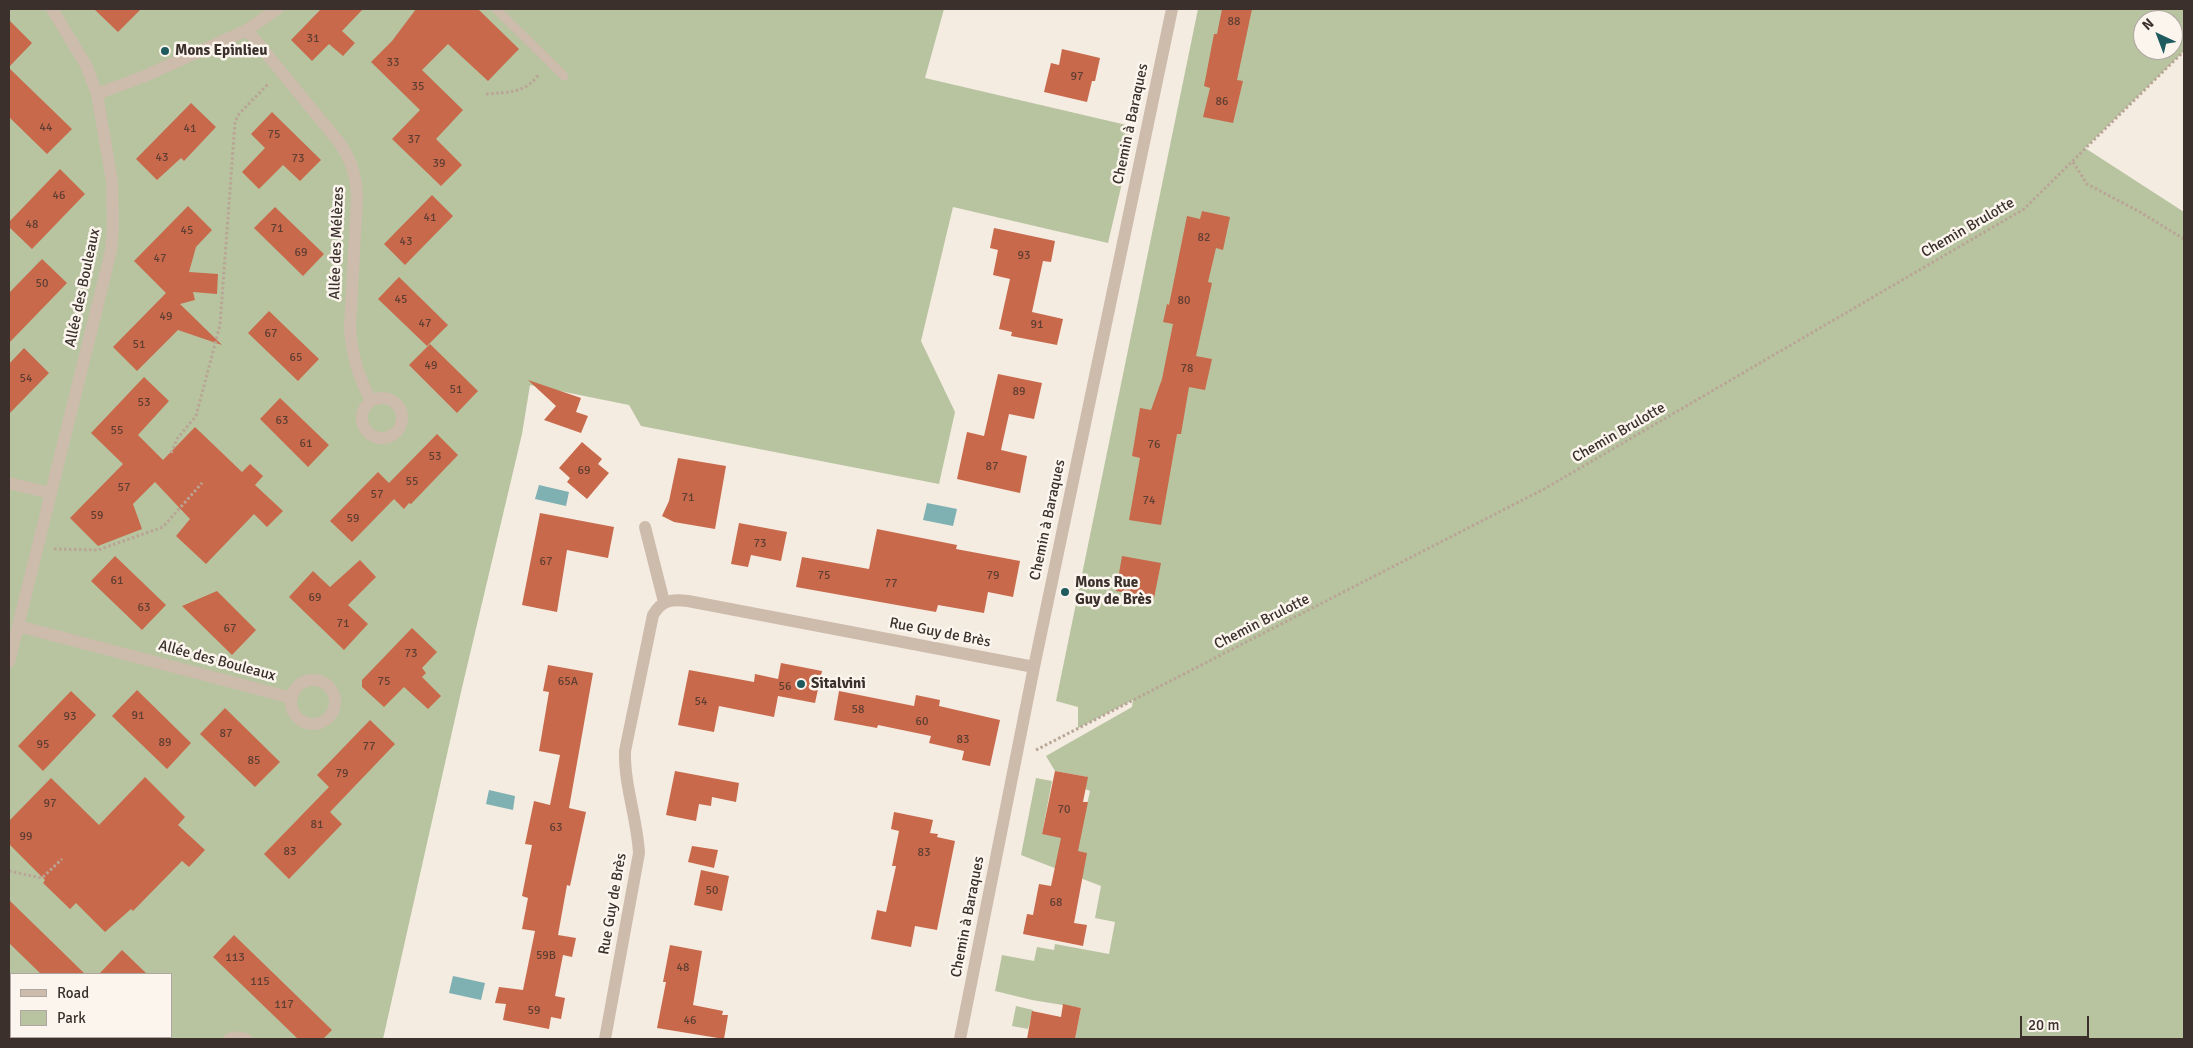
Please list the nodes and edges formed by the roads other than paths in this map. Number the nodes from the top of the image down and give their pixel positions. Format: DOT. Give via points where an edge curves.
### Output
graph roads {
  1 [pos="52,9"];
  2 [pos="277,9"];
  3 [pos="496,9"];
  4 [pos="1172,9"];
  5 [pos="247,30"];
  6 [pos="564,76"];
  7 [pos="98,94"];
  8 [pos="371,401"];
  9 [pos="9,483"];
  10 [pos="50,494"];
  11 [pos="646,527"];
  12 [pos="664,602"];
  13 [pos="18,626"];
  14 [pos="9,662"];
  15 [pos="1034,667"];
  16 [pos="292,698"];
  17 [pos="229,1039"];
  18 [pos="246,1039"];
  19 [pos="605,1039"];
  20 [pos="960,1039"];
  1 -- 7 [label="street, Allée des Bouleaux" via="86,65"];
  2 -- 5 [label="street"];
  3 -- 6 [label="lane"];
  4 -- 15 [label="street, Chemin à Baraques"];
  5 -- 7 [label="street"];
  5 -- 8 [label="street, Allée des Mélèzes" via="347,152 352,166 357,196 351,348 355,366"];
  7 -- 10 [label="street, Allée des Bouleaux" via="112,180 111,251"];
  9 -- 10 [label="street"];
  10 -- 13 [label="street, Allée des Bouleaux"];
  11 -- 12 [label="street"];
  12 -- 15 [label="street, Rue Guy de Brès" via="675,599 688,601"];
  12 -- 19 [label="street, Rue Guy de Brès" via="653,615 625,751 624,768 639,853"];
  13 -- 14 [label="street, Allée des Bouleaux"];
  13 -- 16 [label="street, Allée des Bouleaux"];
  15 -- 20 [label="street, Chemin à Baraques"];
  17 -- 18 [label="street"];
}
